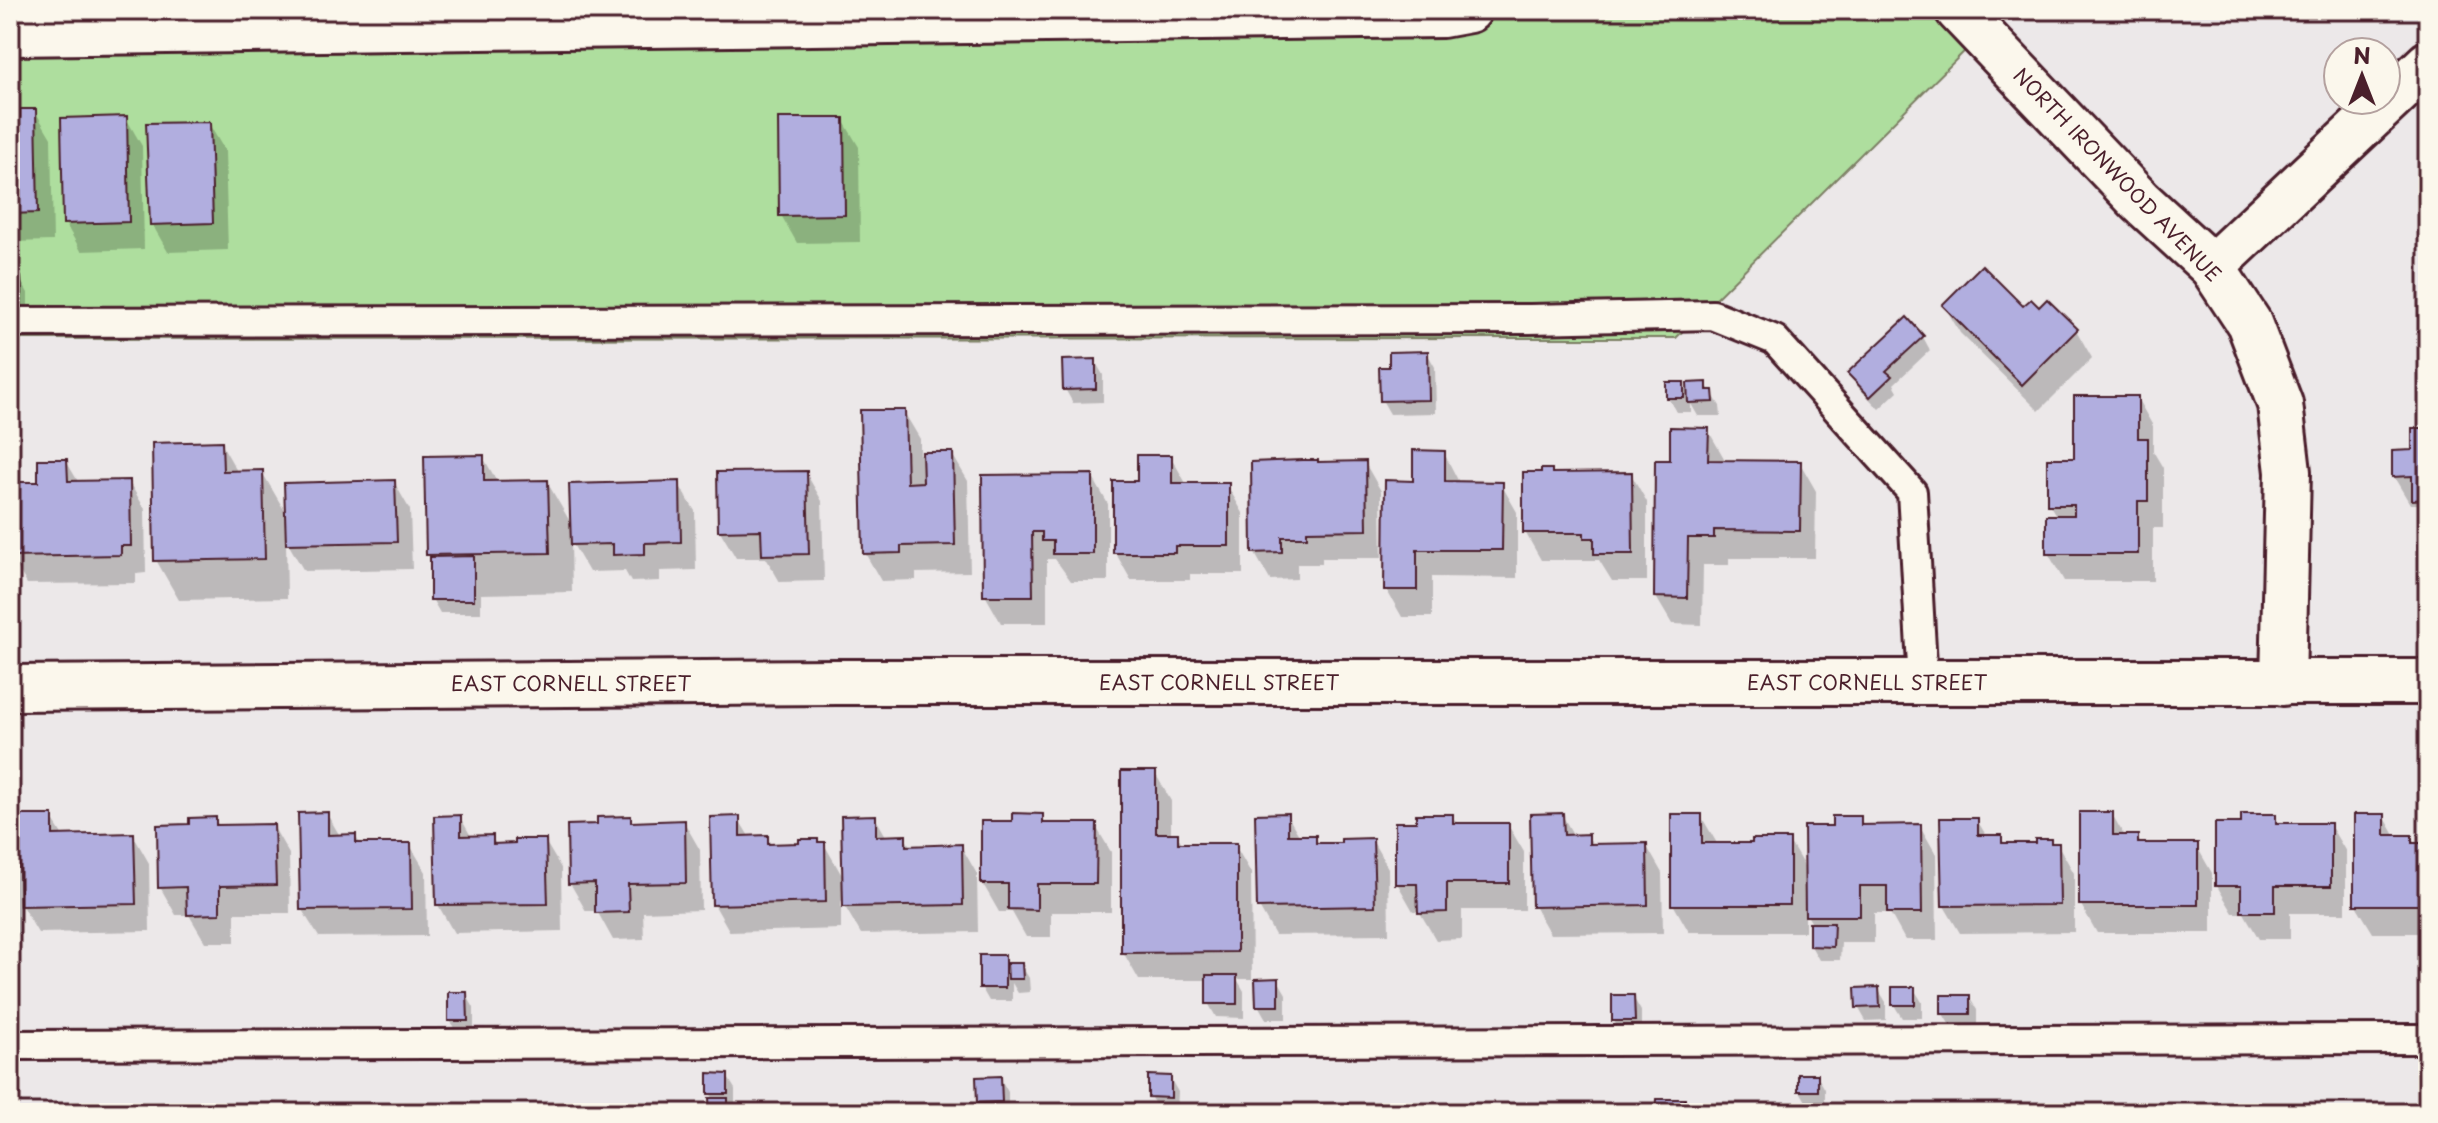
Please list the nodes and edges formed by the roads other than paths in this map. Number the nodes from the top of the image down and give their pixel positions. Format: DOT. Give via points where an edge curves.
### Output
graph roads {
  1 [pos="1469,10"];
  2 [pos="1958,10"];
  3 [pos="835,16"];
  4 [pos="10,33"];
  5 [pos="2428,64"];
  6 [pos="2212,267"];
  7 [pos="10,322"];
  8 [pos="2428,682"];
  9 [pos="1923,683"];
  10 [pos="2283,683"];
  11 [pos="10,688"];
  12 [pos="2428,1039"];
  13 [pos="10,1045"];
  1 -- 3 [label="street" via="1442,15"];
  2 -- 6 [label="street, NORTH IRONWOOD AVENUE" via="2140,201"];
  3 -- 4 [label="street"];
  5 -- 6 [label="street"];
  6 -- 10 [label="street, NORTH IRONWOOD AVENUE" via="2249,323 2280,404 2288,472"];
  7 -- 9 [label="lane" via="1713,315 1775,340 1912,492"];
  8 -- 10 [label="street, EAST CORNELL STREET"];
  9 -- 10 [label="street, EAST CORNELL STREET"];
  9 -- 11 [label="street, EAST CORNELL STREET"];
  12 -- 13 [label="lane"];
}
